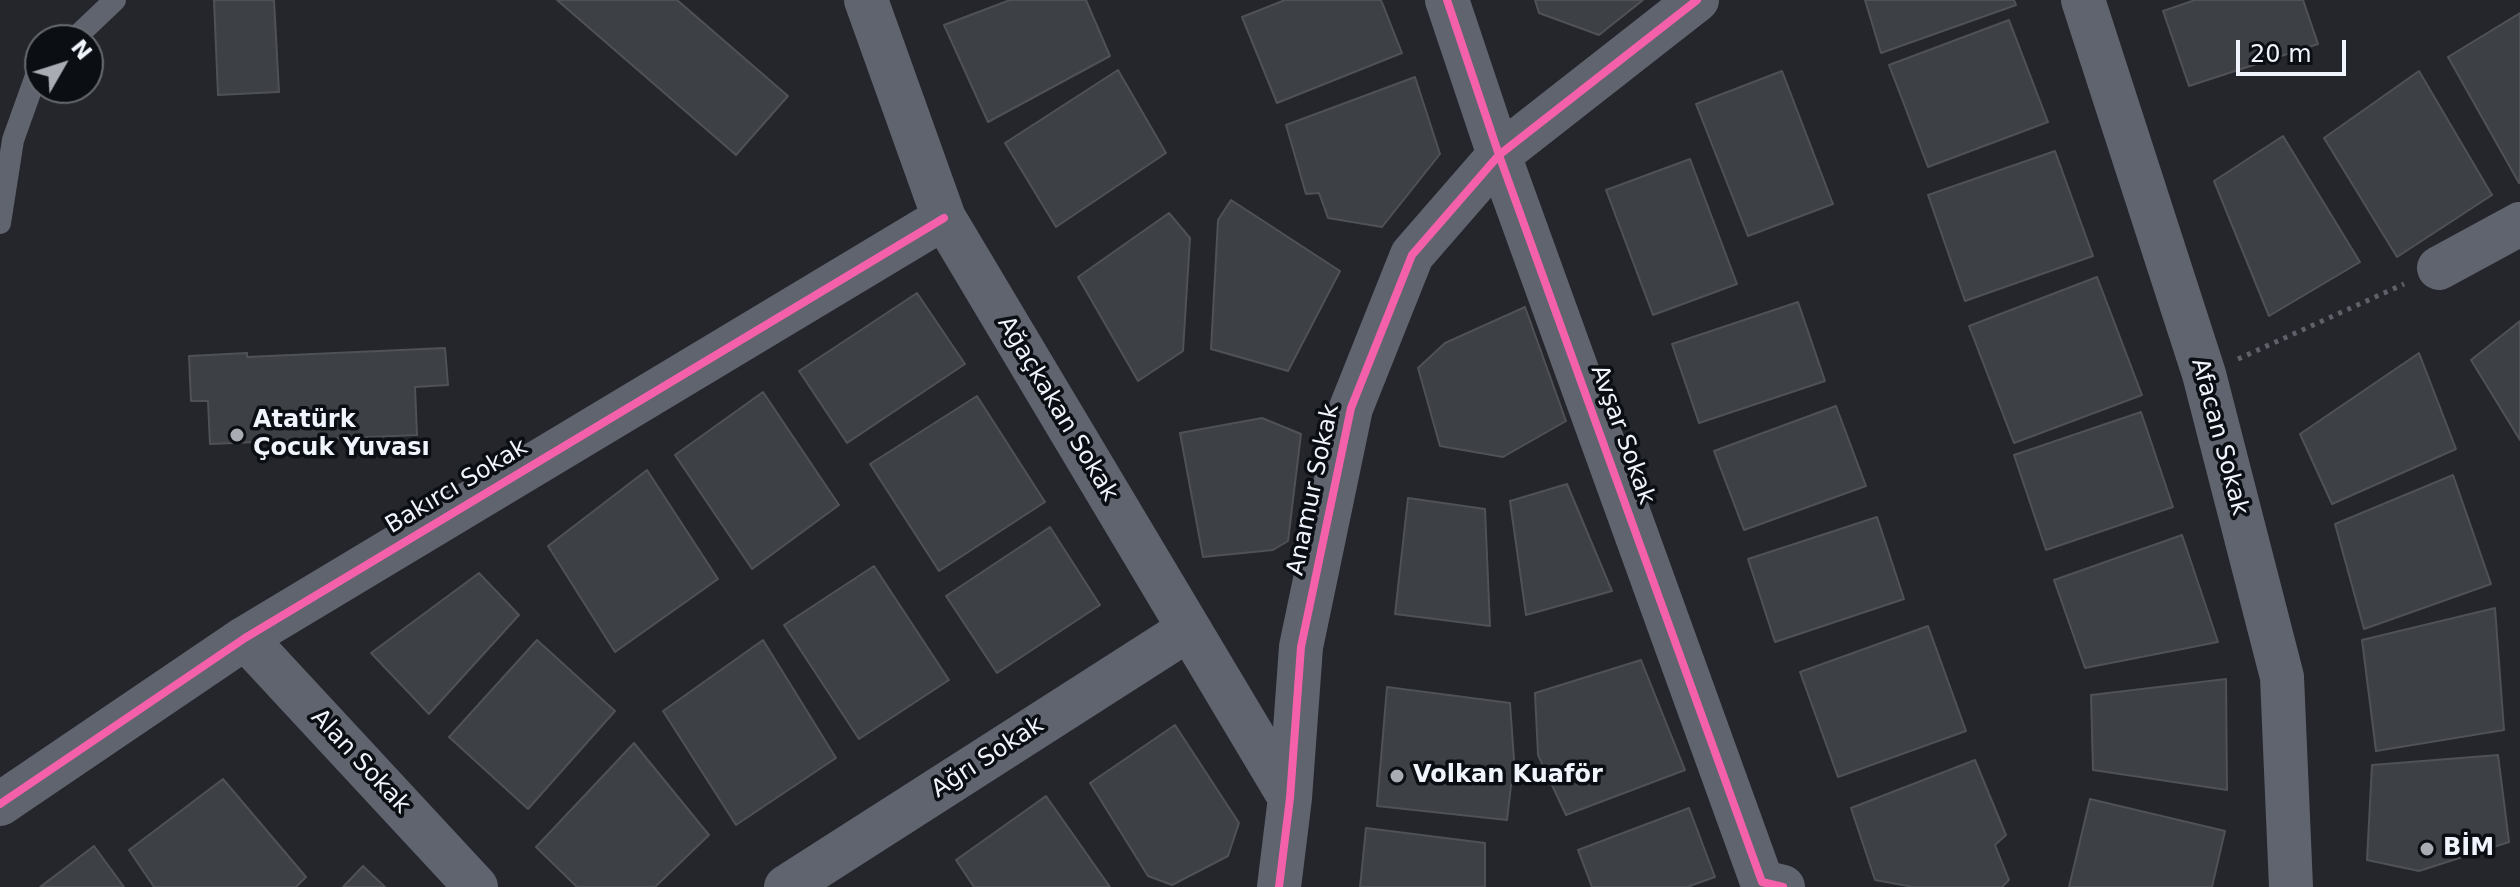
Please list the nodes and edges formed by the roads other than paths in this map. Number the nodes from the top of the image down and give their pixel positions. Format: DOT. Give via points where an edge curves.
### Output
graph roads {
  1 [pos="115,0"];
  2 [pos="866,0"];
  3 [pos="1447,0"];
  4 [pos="1697,0"];
  5 [pos="2083,0"];
  6 [pos="90,24"];
  7 [pos="26,104"];
  8 [pos="1499,155"];
  9 [pos="944,218"];
  10 [pos="0,223"];
  11 [pos="2520,224"];
  12 [pos="2439,268"];
  13 [pos="1189,629"];
  14 [pos="245,638"];
  15 [pos="1290,798"];
  16 [pos="0,804"];
  17 [pos="1769,885"];
  18 [pos="476,887"];
  19 [pos="786,887"];
  20 [pos="1279,887"];
  21 [pos="2291,887"];
  1 -- 6 [label="lane"];
  2 -- 9 [label="street, Ağaçkakan Sokak"];
  3 -- 8 [label="street, Avşar Sokak"];
  4 -- 8 [label="street, Anamur Sokak"];
  5 -- 21 [label="street, Afacan Sokak" via="2204,374 2282,677"];
  7 -- 10 [label="lane" via="13,140"];
  8 -- 15 [label="street, Anamur Sokak" via="1412,255 1351,408 1301,647"];
  8 -- 17 [label="street, Avşar Sokak"];
  9 -- 13 [label="street, Ağaçkakan Sokak"];
  9 -- 14 [label="street, Bakırcı Sokak"];
  11 -- 12 [label="street"];
  13 -- 15 [label="street, Ağaçkakan Sokak"];
  13 -- 19 [label="street, Ağrı Sokak"];
  14 -- 16 [label="street, Bakırcı Sokak"];
  14 -- 18 [label="street, Alan Sokak"];
  15 -- 20 [label="street, Anamur Sokak"];
}
